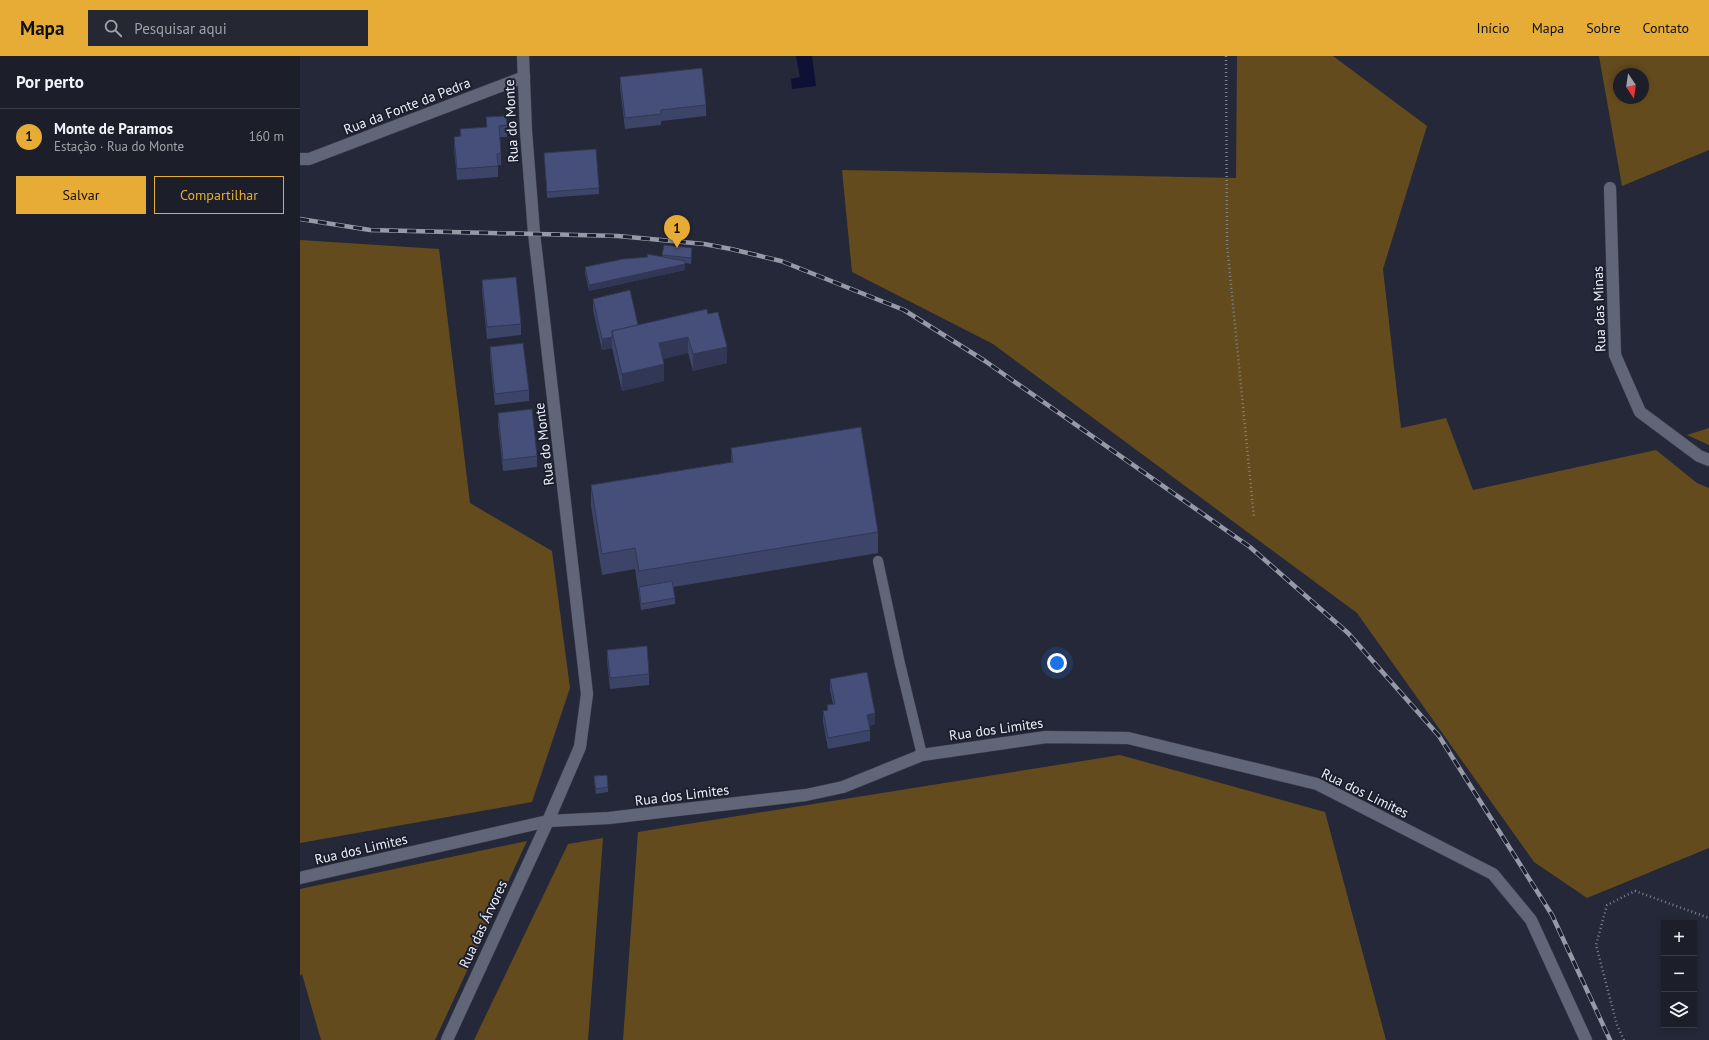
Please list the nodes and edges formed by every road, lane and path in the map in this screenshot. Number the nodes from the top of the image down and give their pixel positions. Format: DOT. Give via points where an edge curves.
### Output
graph roads {
  1 [pos="523,56"];
  2 [pos="1226,56"];
  3 [pos="524,77"];
  4 [pos="300,159"];
  5 [pos="1610,188"];
  6 [pos="1709,460"];
  7 [pos="1254,518"];
  8 [pos="878,561"];
  9 [pos="922,755"];
  10 [pos="548,821"];
  11 [pos="300,878"];
  12 [pos="1709,918"];
  13 [pos="447,1040"];
  14 [pos="1586,1040"];
  15 [pos="1624,1040"];
  1 -- 3 [label="street, Rua do Monte"];
  2 -- 7 [label="path" via="1227,244"];
  3 -- 4 [label="street, Rua da Fonte da Pedra" via="309,159"];
  3 -- 10 [label="street, Rua do Monte" via="534,233 587,694 580,746"];
  5 -- 6 [label="street, Rua das Minas" via="1615,355 1640,412 1699,456"];
  8 -- 9 [label="lane"];
  9 -- 10 [label="street, Rua dos Limites" via="843,787 806,795 609,818"];
  9 -- 14 [label="street, Rua dos Limites" via="1046,737 1128,738 1317,784 1493,874 1531,920"];
  10 -- 11 [label="street, Rua dos Limites"];
  10 -- 13 [label="street, Rua das Árvores"];
  12 -- 15 [label="path" via="1635,891 1607,905 1596,945 1617,1025"];
}
